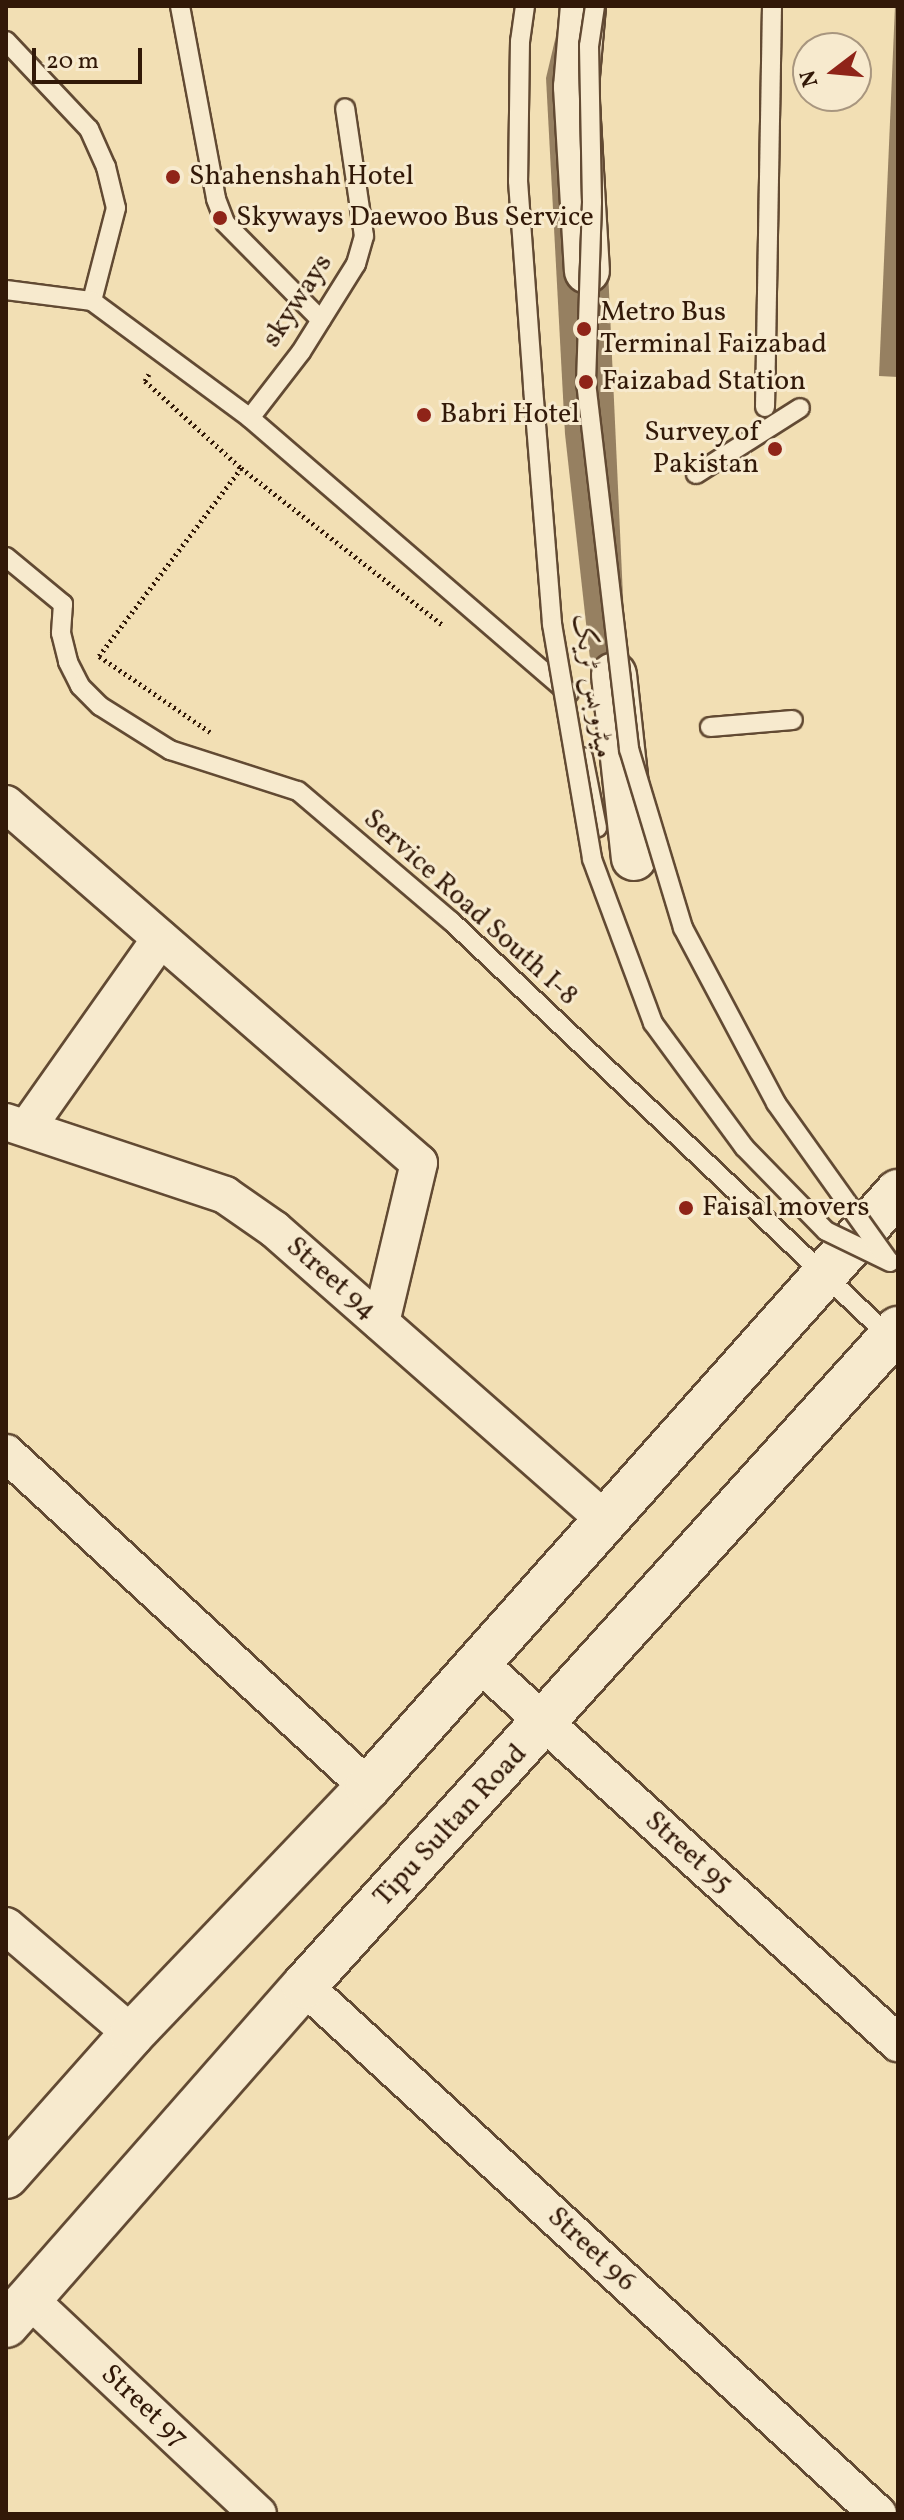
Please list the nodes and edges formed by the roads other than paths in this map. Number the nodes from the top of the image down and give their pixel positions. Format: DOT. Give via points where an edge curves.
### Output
graph roads {
  1 [pos="180,6"];
  2 [pos="525,6"];
  3 [pos="583,6"];
  4 [pos="595,6"];
  5 [pos="772,6"];
  6 [pos="6,41"];
  7 [pos="345,108"];
  8 [pos="6,290"];
  9 [pos="92,301"];
  10 [pos="321,320"];
  11 [pos="765,407"];
  12 [pos="800,408"];
  13 [pos="250,418"];
  14 [pos="696,474"];
  15 [pos="6,557"];
  16 [pos="793,720"];
  17 [pos="710,727"];
  18 [pos="6,804"];
  19 [pos="597,828"];
  20 [pos="634,858"];
  21 [pos="160,939"];
  22 [pos="17,1124"];
  23 [pos="898,1192"];
  24 [pos="894,1266"];
  25 [pos="821,1277"];
  26 [pos="381,1323"];
  27 [pos="895,1338"];
  28 [pos="6,1453"];
  29 [pos="606,1521"];
  30 [pos="479,1663"];
  31 [pos="545,1725"];
  32 [pos="368,1787"];
  33 [pos="6,1926"];
  34 [pos="304,1986"];
  35 [pos="132,2034"];
  36 [pos="898,2043"];
  37 [pos="6,2176"];
  38 [pos="18,2312"];
  39 [pos="258,2514"];
  40 [pos="878,2514"];
  1 -- 10 [label="lane" via="225,223"];
  2 -- 24 [label="lane, میٹرو بس ٹریک, bridge" via="518,181 533,387 552,624 592,859 653,1023 744,1147 826,1231"];
  3 -- 20 [label="street" via="576,87 581,185 618,734"];
  4 -- 24 [label="lane, میٹرو بس ٹریک, bridge" via="589,46 592,202 586,382 629,749 683,928 776,1103"];
  5 -- 11 [label="lane"];
  6 -- 9 [label="lane" via="89,129 106,167 116,208"];
  7 -- 10 [label="lane, skyways" via="364,236 356,264"];
  8 -- 9 [label="lane"];
  9 -- 13 [label="lane"];
  10 -- 13 [label="lane, skyways"];
  12 -- 14 [label="lane"];
  13 -- 19 [label="lane" via="572,696"];
  15 -- 25 [label="lane, Service Road South I-8" via="63,604 61,633 68,662 80,686 100,706 170,750 298,791 451,921"];
  16 -- 17 [label="lane"];
  18 -- 21 [label="street"];
  21 -- 22 [label="street"];
  21 -- 26 [label="street" via="419,1163"];
  22 -- 26 [label="street, Street 94" via="225,1195 274,1229"];
  23 -- 25 [label="street"];
  25 -- 27 [label="lane, Service Road South I-8"];
  25 -- 29 [label="street"];
  26 -- 29 [label="street, Street 94"];
  27 -- 31 [label="street, Tipu Sultan Road"];
  28 -- 32 [label="street"];
  29 -- 30 [label="street"];
  30 -- 31 [label="street, Street 95"];
  30 -- 32 [label="street"];
  31 -- 34 [label="street, Tipu Sultan Road"];
  31 -- 36 [label="street, Street 95"];
  32 -- 35 [label="street"];
  33 -- 35 [label="street"];
  34 -- 38 [label="street, Tipu Sultan Road"];
  34 -- 40 [label="street, Street 96"];
  35 -- 37 [label="street"];
  38 -- 39 [label="street, Street 97"];
}
